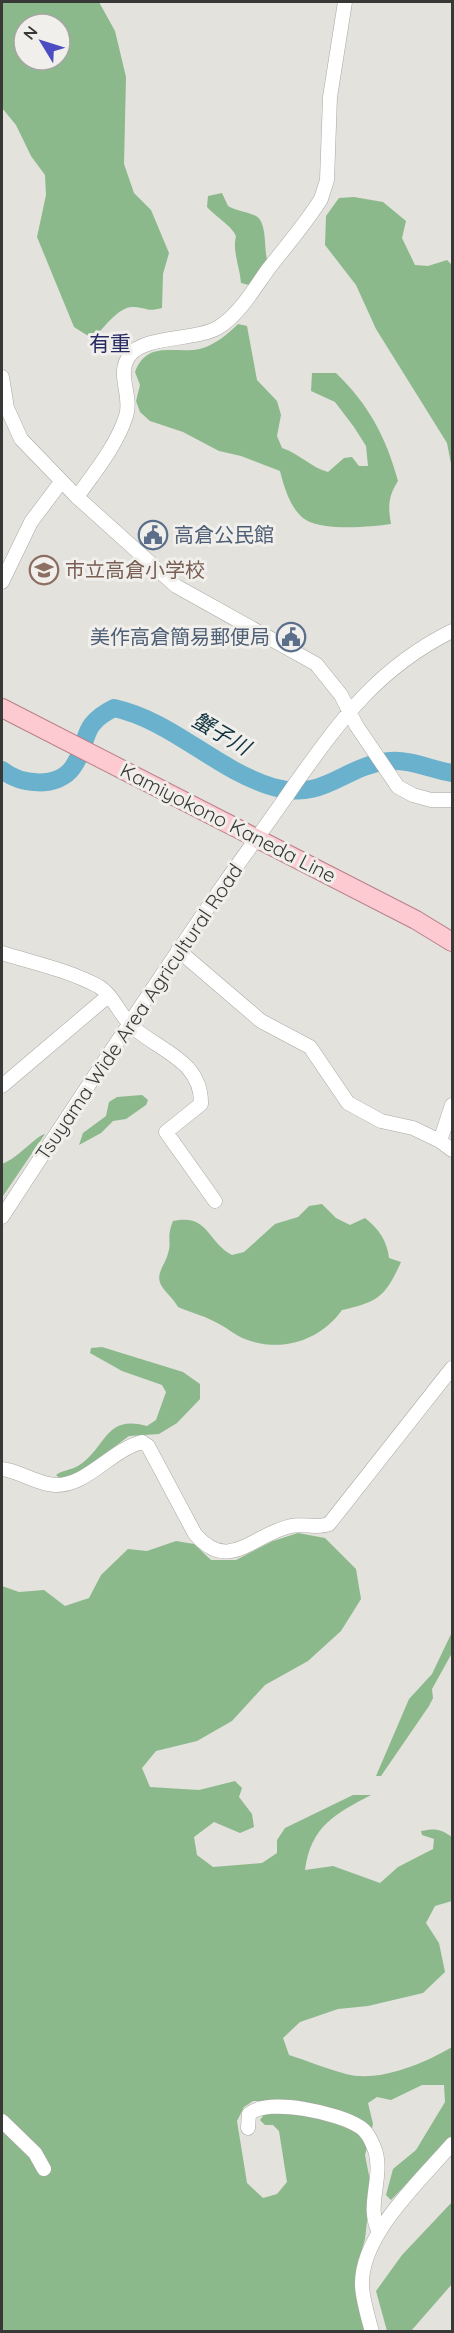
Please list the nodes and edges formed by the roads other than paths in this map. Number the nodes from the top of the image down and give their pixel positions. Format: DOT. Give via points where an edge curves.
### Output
graph roads {
  1 [pos="345,2"];
  2 [pos="2,377"];
  3 [pos="61,482"];
  4 [pos="76,497"];
  5 [pos="2,582"];
  6 [pos="453,631"];
  7 [pos="2,708"];
  8 [pos="348,711"];
  9 [pos="453,800"];
  10 [pos="256,838"];
  11 [pos="453,942"];
  12 [pos="178,951"];
  13 [pos="2,953"];
  14 [pos="108,996"];
  15 [pos="129,1023"];
  16 [pos="2,1086"];
  17 [pos="453,1105"];
  18 [pos="440,1141"];
  19 [pos="453,1150"];
  20 [pos="215,1201"];
  21 [pos="2,1217"];
  22 [pos="453,1368"];
  23 [pos="2,1469"];
  24 [pos="2,2121"];
  25 [pos="248,2128"];
  26 [pos="453,2144"];
  27 [pos="44,2169"];
  28 [pos="379,2232"];
  29 [pos="372,2331"];
  1 -- 4 [label="street" via="330,97 327,180 321,199 246,300 221,326 191,337 144,345 131,353 123,370 127,414"];
  2 -- 3 [label="street" via="7,408 21,439"];
  3 -- 4 [label="street"];
  3 -- 5 [label="street" via="31,522"];
  4 -- 8 [label="street" via="176,586 316,664"];
  6 -- 8 [label="street, Tsuyama Wide Area Agricultural Road" via="402,662"];
  7 -- 10 [label="main road, Kamiyokono Kaneda Line"];
  8 -- 9 [label="street" via="398,787 431,800"];
  8 -- 10 [label="street, Tsuyama Wide Area Agricultural Road"];
  10 -- 11 [label="main road, Kamiyokono Kaneda Line"];
  10 -- 12 [label="street, Tsuyama Wide Area Agricultural Road"];
  12 -- 15 [label="street, Tsuyama Wide Area Agricultural Road"];
  12 -- 18 [label="street" via="261,1021 310,1047 348,1103 363,1114 399,1123"];
  13 -- 14 [label="street" via="64,971 102,988"];
  14 -- 15 [label="street"];
  14 -- 16 [label="street"];
  15 -- 20 [label="street" via="184,1063 198,1084 201,1104 166,1132"];
  15 -- 21 [label="street, Tsuyama Wide Area Agricultural Road"];
  17 -- 18 [label="street"];
  18 -- 19 [label="street"];
  22 -- 23 [label="street" via="328,1524 293,1525 231,1551 215,1552 195,1534 148,1446 142,1442 71,1482 55,1485"];
  24 -- 27 [label="street" via="35,2153"];
  25 -- 28 [label="street" via="249,2114 266,2106 331,2116 360,2127 375,2150 378,2168 373,2204"];
  26 -- 28 [label="street"];
  28 -- 29 [label="street" via="368,2252 362,2286"];
}
